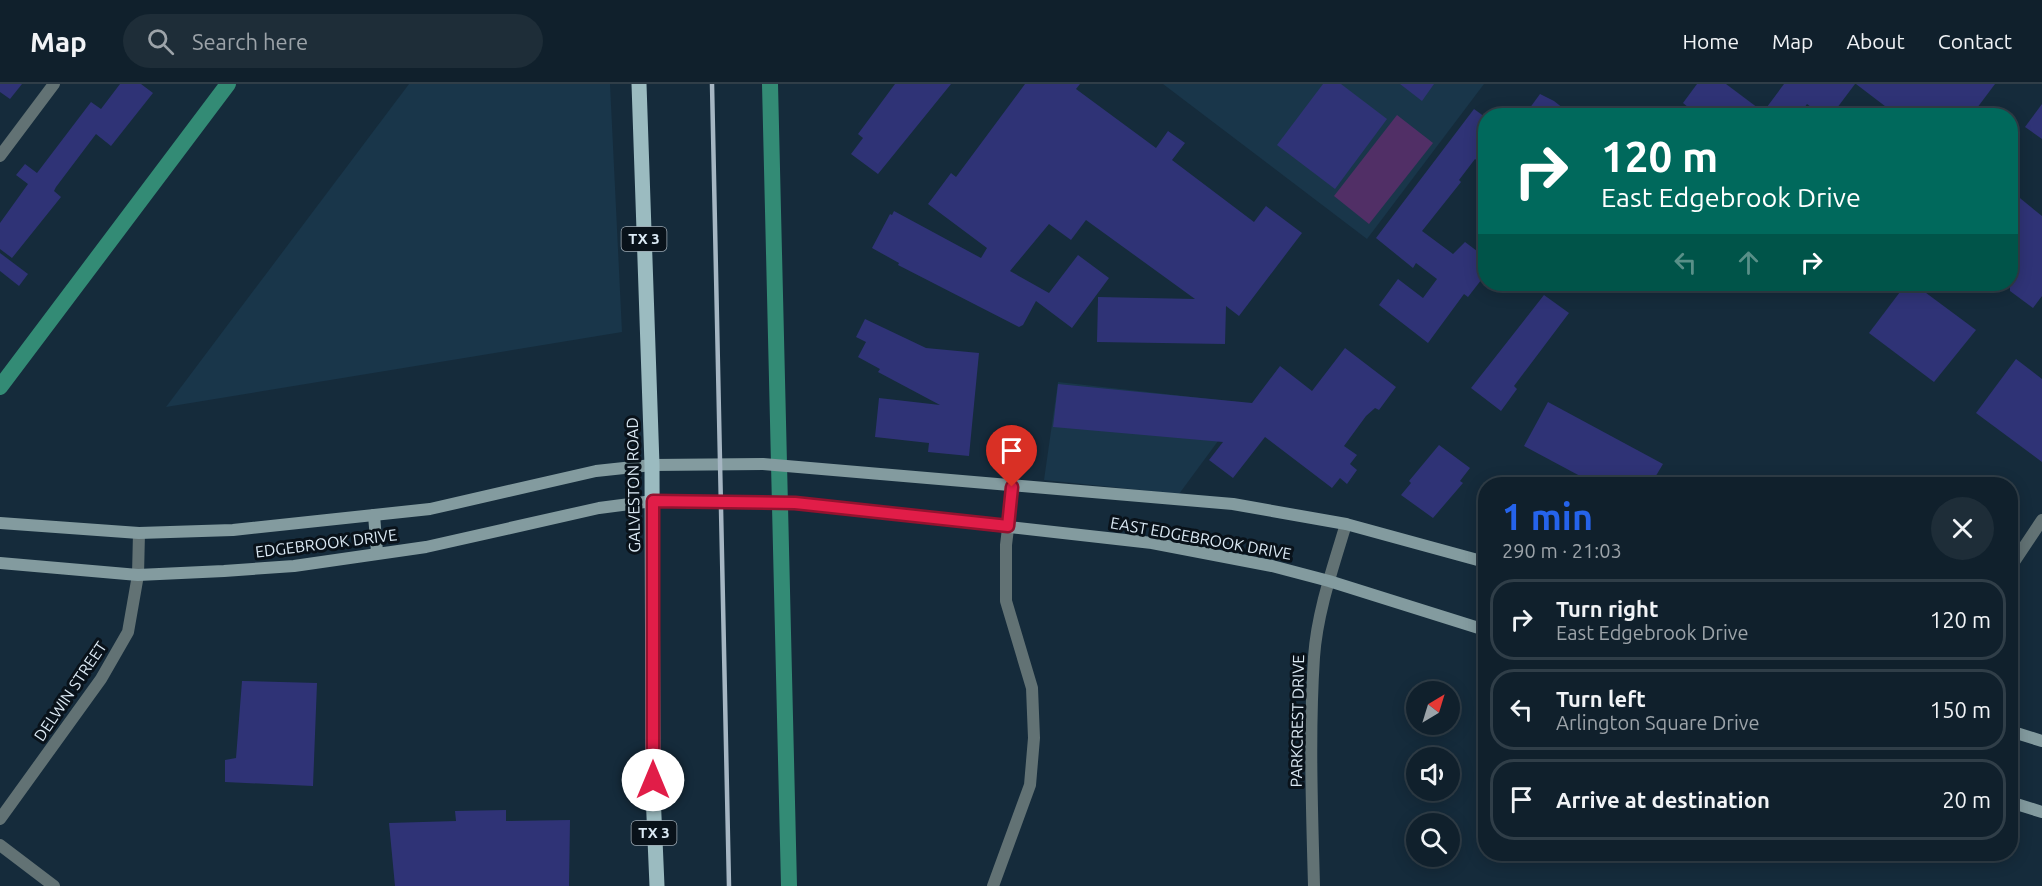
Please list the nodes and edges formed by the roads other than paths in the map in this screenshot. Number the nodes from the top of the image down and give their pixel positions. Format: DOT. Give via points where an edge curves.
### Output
graph roads {
  1 [pos="54,84"];
  2 [pos="639,84"];
  3 [pos="0,156"];
  4 [pos="652,465"];
  5 [pos="1012,487"];
  6 [pos="653,501"];
  7 [pos="374,515"];
  8 [pos="2042,520"];
  9 [pos="0,522"];
  10 [pos="1346,524"];
  11 [pos="1008,526"];
  12 [pos="139,534"];
  13 [pos="377,552"];
  14 [pos="2018,556"];
  15 [pos="1478,560"];
  16 [pos="0,564"];
  17 [pos="138,575"];
  18 [pos="1329,581"];
  19 [pos="1478,628"];
  20 [pos="2018,734"];
  21 [pos="2042,741"];
  22 [pos="2018,804"];
  23 [pos="2042,812"];
  24 [pos="0,819"];
  25 [pos="0,846"];
  26 [pos="54,886"];
  27 [pos="657,886"];
  28 [pos="993,886"];
  29 [pos="1314,886"];
  1 -- 3 [label="street"];
  2 -- 4 [label="main road, GALVESTON ROAD / TX 3"];
  4 -- 5 [label="main road, EAST EDGEBROOK DRIVE" via="763,464"];
  4 -- 6 [label="main road, GALVESTON ROAD / TX 3"];
  4 -- 7 [label="main road, EDGEBROOK DRIVE" via="596,471 430,509"];
  5 -- 10 [label="main road, EAST EDGEBROOK DRIVE" via="1233,504"];
  5 -- 11 [label="street"];
  6 -- 11 [label="main road, EAST EDGEBROOK DRIVE" via="795,503"];
  6 -- 13 [label="main road, EDGEBROOK DRIVE" via="599,508 426,547"];
  6 -- 27 [label="main road, GALVESTON ROAD / TX 3" via="653,793"];
  7 -- 12 [label="main road, EDGEBROOK DRIVE" via="233,530"];
  7 -- 13 [label="main road"];
  8 -- 14 [label="street"];
  9 -- 12 [label="main road, EDGEBROOK DRIVE"];
  10 -- 15 [label="main road, EAST EDGEBROOK DRIVE"];
  10 -- 18 [label="street, PARKCREST DRIVE"];
  11 -- 18 [label="main road, EAST EDGEBROOK DRIVE" via="1152,543"];
  11 -- 28 [label="street" via="1006,601 1032,688 1034,738 1030,785"];
  12 -- 17 [label="street, DELWIN STREET"];
  13 -- 17 [label="main road, EDGEBROOK DRIVE" via="294,566"];
  16 -- 17 [label="main road, EDGEBROOK DRIVE"];
  17 -- 24 [label="street, DELWIN STREET" via="128,632 101,680"];
  18 -- 19 [label="main road, EAST EDGEBROOK DRIVE"];
  18 -- 29 [label="street, PARKCREST DRIVE" via="1314,655"];
  20 -- 21 [label="main road"];
  22 -- 23 [label="main road"];
  25 -- 26 [label="street"];
}
